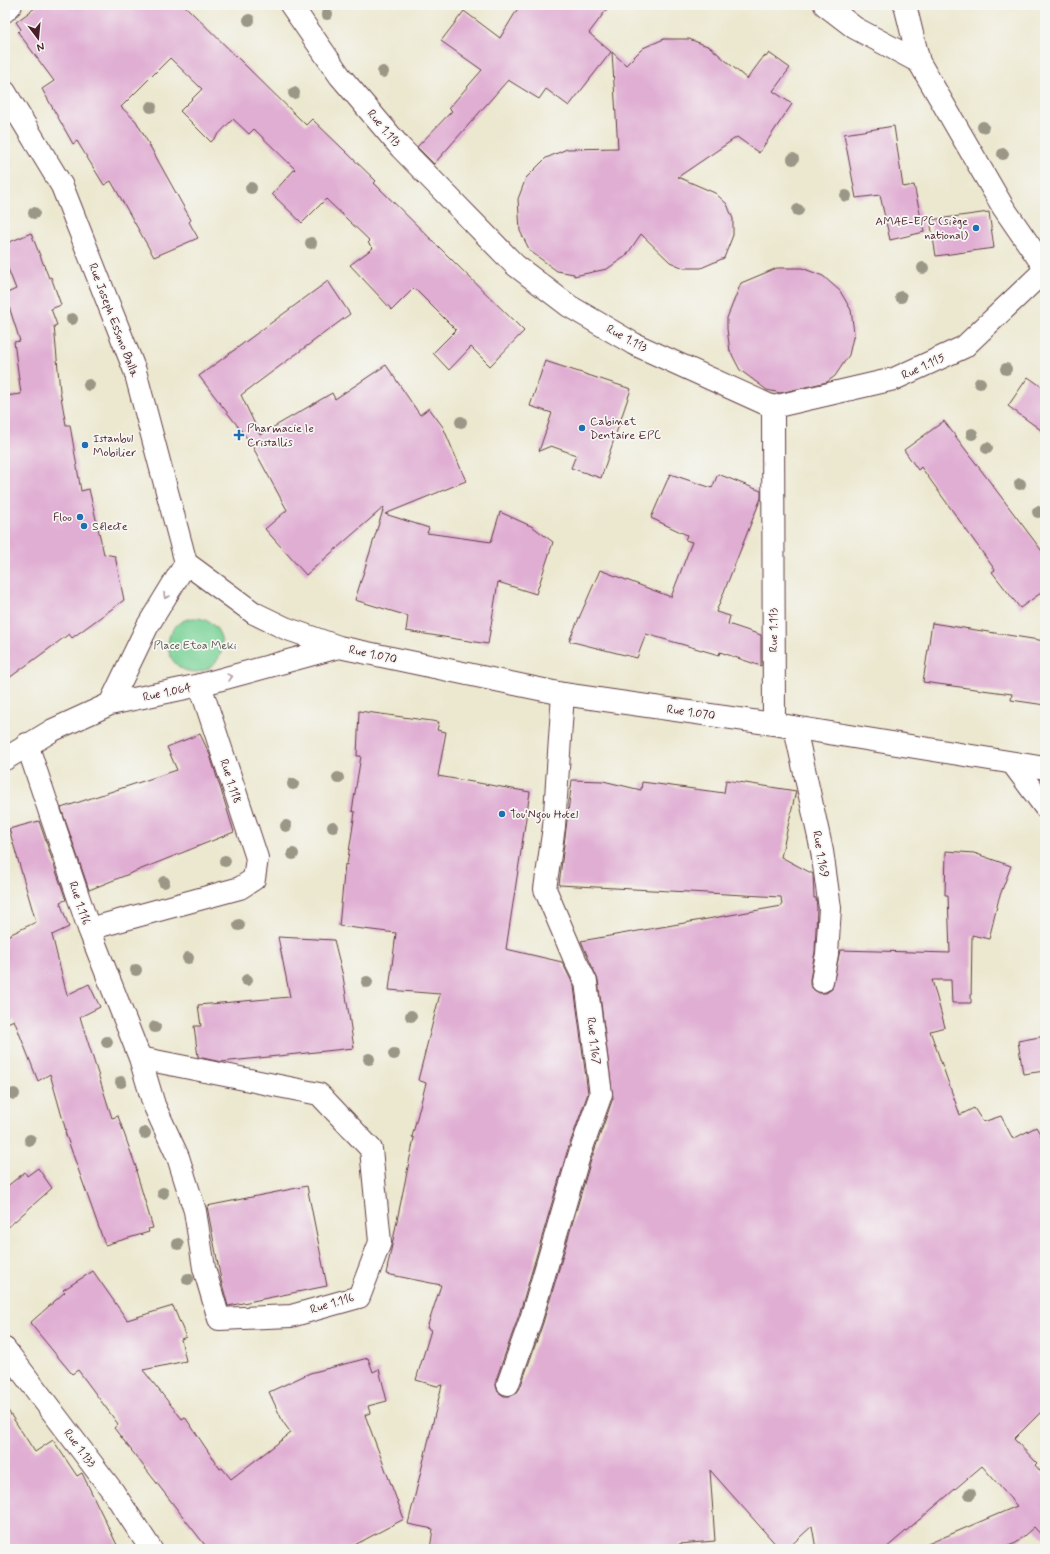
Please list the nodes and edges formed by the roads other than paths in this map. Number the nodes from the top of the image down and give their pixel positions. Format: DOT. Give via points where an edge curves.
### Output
graph roads {
  1 [pos="11,5"];
  2 [pos="291,5"];
  3 [pos="826,5"];
  4 [pos="905,5"];
  5 [pos="5,11"];
  6 [pos="919,62"];
  7 [pos="5,92"];
  8 [pos="1045,269"];
  9 [pos="773,407"];
  10 [pos="186,563"];
  11 [pos="339,647"];
  12 [pos="200,685"];
  13 [pos="563,694"];
  14 [pos="110,704"];
  15 [pos="774,724"];
  16 [pos="795,728"];
  17 [pos="27,744"];
  18 [pos="5,760"];
  19 [pos="1013,764"];
  20 [pos="1045,768"];
  21 [pos="1045,807"];
  22 [pos="89,929"];
  23 [pos="822,981"];
  24 [pos="140,1058"];
  25 [pos="5,1349"];
  26 [pos="508,1384"];
  27 [pos="151,1549"];
  1 -- 5 [label="street"];
  2 -- 9 [label="street, Rue 1.113" via="340,76 401,148 515,265 569,306 634,344"];
  3 -- 6 [label="street" via="855,28"];
  4 -- 6 [label="street, Rue 1.115"];
  6 -- 8 [label="street, Rue 1.115" via="1004,207"];
  7 -- 10 [label="street, Rue Joseph Essono Balla" via="62,186 135,371"];
  8 -- 9 [label="street, Rue 1.115" via="964,347 894,379"];
  9 -- 15 [label="street, Rue 1.113"];
  10 -- 11 [label="street" via="254,613 286,628"];
  10 -- 14 [label="street, one-way" via="147,627"];
  12 -- 11 [label="street, Rue 1.064, one-way"];
  11 -- 13 [label="street, Rue 1.070"];
  12 -- 14 [label="street, Rue 1.064"];
  12 -- 22 [label="street, Rue 1.118" via="257,858 254,879 240,888"];
  13 -- 15 [label="street, Rue 1.070"];
  13 -- 26 [label="street, Rue 1.167" via="554,828 545,889 586,982 601,1094 579,1156 538,1297"];
  14 -- 17 [label="street, Rue 1.064"];
  15 -- 16 [label="street, Rue 1.070"];
  16 -- 19 [label="street, Rue 1.070"];
  16 -- 23 [label="street, Rue 1.169" via="822,852 830,908 827,954"];
  17 -- 18 [label="street, Rue 1.064"];
  17 -- 22 [label="street, Rue 1.116"];
  19 -- 20 [label="street, Rue 1.070"];
  19 -- 21 [label="street"];
  22 -- 24 [label="street, Rue 1.116"];
  24 -- 24 [label="street, Rue 1.116" via="154,1105 178,1157 195,1210 204,1268 219,1319 291,1316 359,1296 380,1242 372,1149 319,1094"];
  25 -- 27 [label="street, Rue 1.133" via="114,1493"];
}
